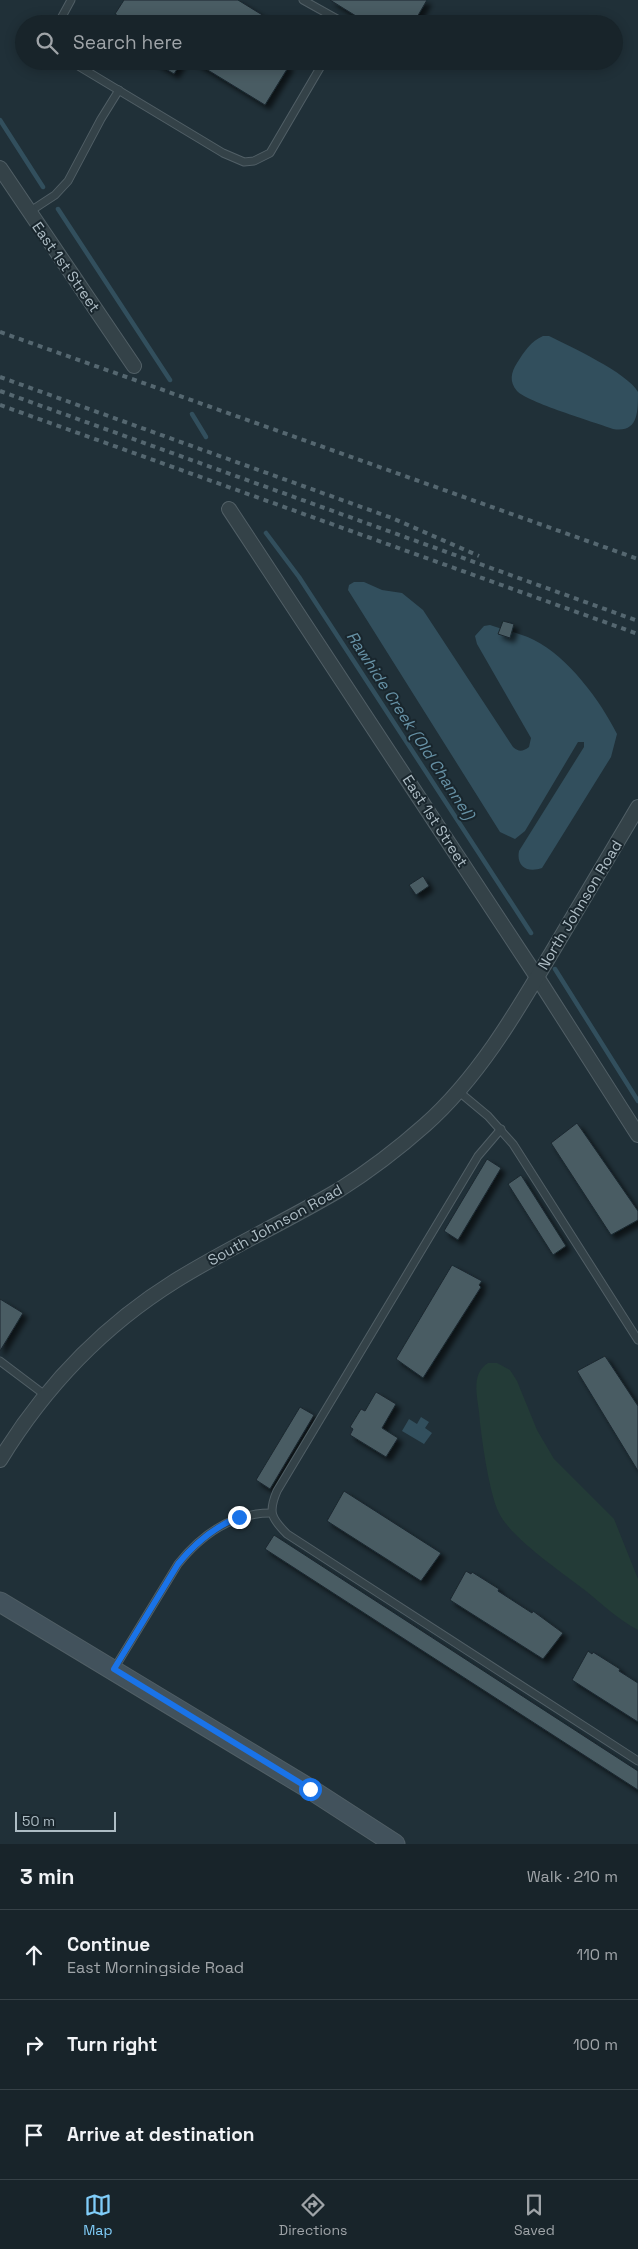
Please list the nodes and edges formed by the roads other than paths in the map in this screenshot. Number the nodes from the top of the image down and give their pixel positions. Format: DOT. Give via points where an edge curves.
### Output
graph roads {
  1 [pos="71,0"];
  2 [pos="303,0"];
  3 [pos="63,15"];
  4 [pos="330,15"];
  5 [pos="85,70"];
  6 [pos="319,70"];
  7 [pos="119,90"];
  8 [pos="0,168"];
  9 [pos="28,212"];
  10 [pos="134,366"];
  11 [pos="229,509"];
  12 [pos="638,807"];
  13 [pos="537,976"];
  14 [pos="458,1092"];
  15 [pos="501,1129"];
  16 [pos="638,1135"];
  17 [pos="638,1340"];
  18 [pos="0,1361"];
  19 [pos="45,1395"];
  20 [pos="0,1460"];
  21 [pos="271,1513"];
  22 [pos="0,1602"];
  23 [pos="114,1669"];
  24 [pos="638,1761"];
  25 [pos="395,1844"];
  1 -- 3 [label="lane"];
  2 -- 4 [label="lane"];
  5 -- 7 [label="lane"];
  6 -- 7 [label="lane" via="270,153 254,161 244,162 223,153"];
  7 -- 9 [label="lane" via="68,181"];
  8 -- 9 [label="street, East 1st Street"];
  9 -- 10 [label="street, East 1st Street"];
  11 -- 13 [label="street, East 1st Street"];
  12 -- 13 [label="street, North Johnson Road"];
  13 -- 14 [label="street, South Johnson Road" via="498,1038"];
  13 -- 16 [label="street, East 1st Street"];
  14 -- 15 [label="lane"];
  14 -- 19 [label="street, South Johnson Road" via="426,1124 374,1167 174,1281 130,1313 92,1344"];
  15 -- 17 [label="lane"];
  15 -- 21 [label="lane" via="478,1156 278,1491"];
  18 -- 19 [label="lane"];
  19 -- 20 [label="street, South Johnson Road"];
  21 -- 23 [label="lane" via="255,1513 226,1522 188,1551"];
  21 -- 24 [label="lane" via="276,1524 287,1534"];
  22 -- 23 [label="street"];
  23 -- 25 [label="street"];
}
